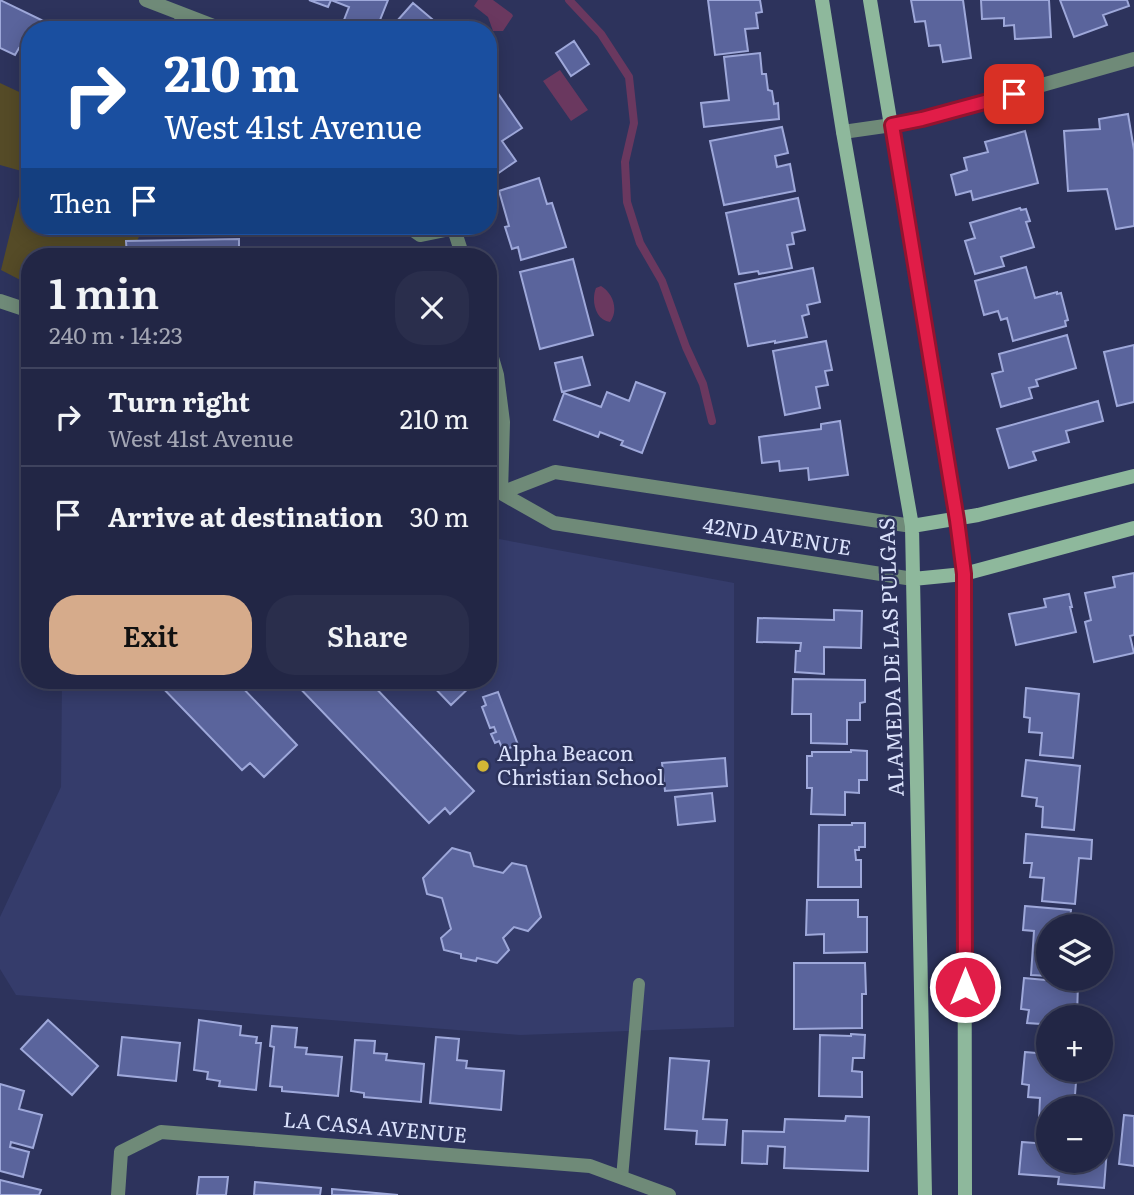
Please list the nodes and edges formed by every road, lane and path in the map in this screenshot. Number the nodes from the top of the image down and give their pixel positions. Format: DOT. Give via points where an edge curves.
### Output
graph roads {
  1 [pos="146,0"];
  2 [pos="822,0"];
  3 [pos="870,0"];
  4 [pos="183,14"];
  5 [pos="180,21"];
  6 [pos="201,21"];
  7 [pos="1134,59"];
  8 [pos="892,125"];
  9 [pos="844,132"];
  10 [pos="0,301"];
  11 [pos="21,308"];
  12 [pos="497,375"];
  13 [pos="497,474"];
  14 [pos="1134,476"];
  15 [pos="497,491"];
  16 [pos="497,493"];
  17 [pos="957,520"];
  18 [pos="912,526"];
  19 [pos="1134,528"];
  20 [pos="964,574"];
  21 [pos="913,579"];
  22 [pos="639,984"];
  23 [pos="622,1178"];
  24 [pos="118,1195"];
  25 [pos="669,1195"];
  26 [pos="925,1195"];
  27 [pos="965,1195"];
  1 -- 4 [label="street"];
  2 -- 9 [label="main road, ALAMEDA DE LAS PULGAS"];
  3 -- 8 [label="main road"];
  4 -- 5 [label="lane"];
  4 -- 6 [label="street"];
  7 -- 8 [label="street"];
  8 -- 9 [label="street"];
  8 -- 17 [label="main road"];
  9 -- 18 [label="main road, ALAMEDA DE LAS PULGAS"];
  10 -- 11 [label="street"];
  12 -- 13 [label="street" via="503,422"];
  14 -- 17 [label="main road, 42ND AVENUE"];
  15 -- 18 [label="street, 42ND AVENUE" via="555,472"];
  16 -- 21 [label="street, 42ND AVENUE" via="554,523"];
  17 -- 18 [label="main road, 42ND AVENUE"];
  17 -- 20 [label="main road"];
  18 -- 21 [label="main road, ALAMEDA DE LAS PULGAS"];
  19 -- 20 [label="main road, 42ND AVENUE"];
  20 -- 21 [label="main road, 42ND AVENUE"];
  20 -- 27 [label="main road"];
  21 -- 26 [label="main road, ALAMEDA DE LAS PULGAS"];
  22 -- 23 [label="lane"];
  23 -- 24 [label="street, LA CASA AVENUE" via="590,1166 161,1132 121,1152"];
  23 -- 25 [label="street, LA CASA AVENUE"];
}
